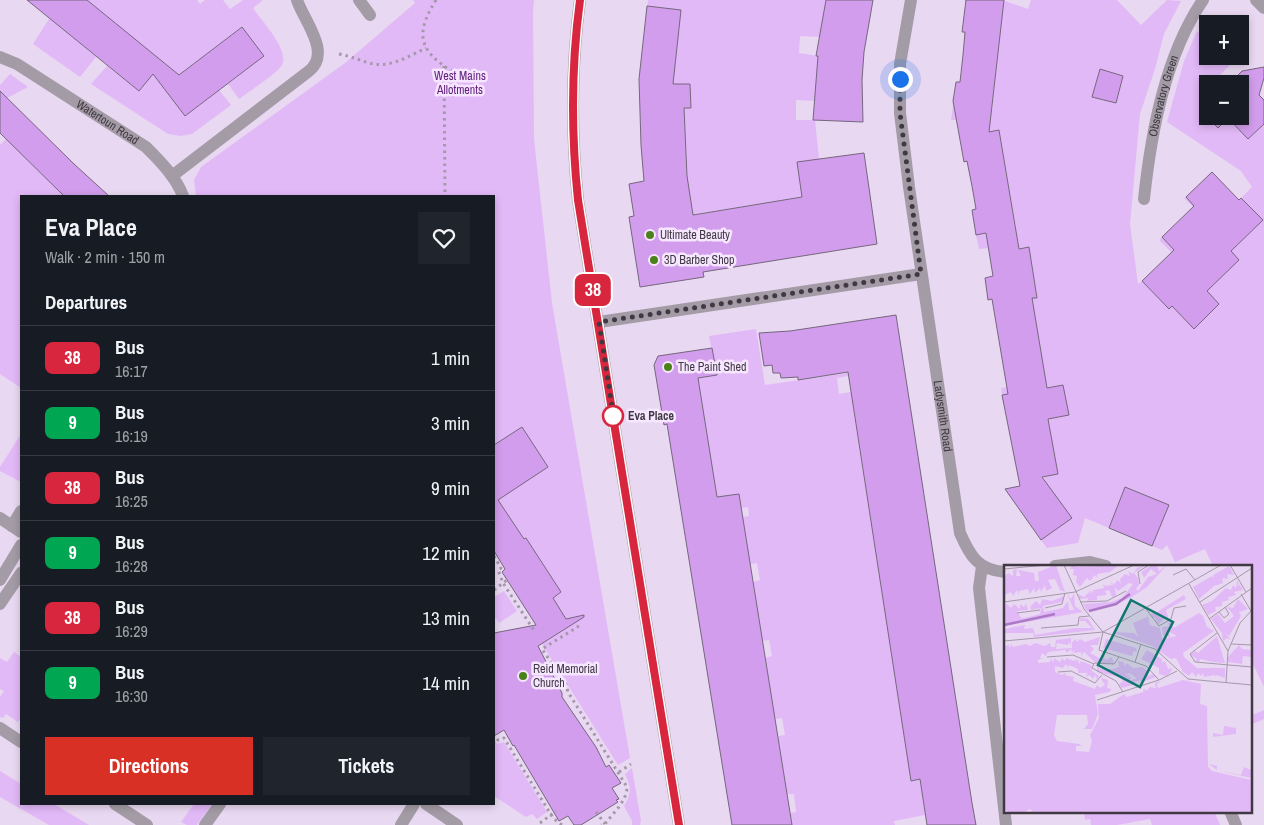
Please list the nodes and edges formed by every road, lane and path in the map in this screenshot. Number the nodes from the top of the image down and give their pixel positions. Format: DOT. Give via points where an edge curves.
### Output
graph roads {
  1 [pos="297,0"];
  2 [pos="359,0"];
  3 [pos="436,0"];
  4 [pos="580,0"];
  5 [pos="910,0"];
  6 [pos="1204,0"];
  7 [pos="1256,0"];
  8 [pos="1264,8"];
  9 [pos="370,15"];
  10 [pos="426,48"];
  11 [pos="318,50"];
  12 [pos="0,57"];
  13 [pos="444,66"];
  14 [pos="465,80"];
  15 [pos="172,176"];
  16 [pos="182,195"];
  17 [pos="445,195"];
  18 [pos="1144,199"];
  19 [pos="921,274"];
  20 [pos="599,322"];
  21 [pos="20,515"];
  22 [pos="0,518"];
  23 [pos="16,529"];
  24 [pos="20,547"];
  25 [pos="495,558"];
  26 [pos="1064,565"];
  27 [pos="1102,565"];
  28 [pos="982,566"];
  29 [pos="1004,572"];
  30 [pos="20,574"];
  31 [pos="0,580"];
  32 [pos="507,580"];
  33 [pos="502,584"];
  34 [pos="495,589"];
  35 [pos="0,604"];
  36 [pos="579,626"];
  37 [pos="535,632"];
  38 [pos="0,728"];
  39 [pos="495,735"];
  40 [pos="20,741"];
  41 [pos="632,764"];
  42 [pos="618,772"];
  43 [pos="117,805"];
  44 [pos="219,805"];
  45 [pos="413,805"];
  46 [pos="427,805"];
  47 [pos="1004,807"];
  48 [pos="556,811"];
  49 [pos="596,812"];
  50 [pos="1005,812"];
  51 [pos="1230,812"];
  52 [pos="551,814"];
  53 [pos="540,823"];
  54 [pos="147,825"];
  55 [pos="205,825"];
  56 [pos="401,825"];
  57 [pos="457,825"];
  58 [pos="562,825"];
  59 [pos="604,825"];
  60 [pos="679,825"];
  61 [pos="1006,825"];
  62 [pos="1236,825"];
  1 -- 11 [label="street"];
  2 -- 9 [label="street"];
  3 -- 10 [label="path" via="422,31"];
  4 -- 20 [label="street" via="573,74 573,147 578,200"];
  5 -- 19 [label="street, Ladysmith Road" via="900,64 900,113"];
  6 -- 18 [label="street, Observatory Green" via="1183,38 1162,96 1148,160"];
  7 -- 8 [label="street"];
  10 -- 11 [label="path" via="382,65"];
  10 -- 13 [label="path"];
  11 -- 15 [label="street" via="319,57 313,68"];
  12 -- 15 [label="street, Watertoun Road" via="17,64 146,146"];
  13 -- 14 [label="path"];
  13 -- 17 [label="path"];
  15 -- 16 [label="street, Watertoun Road"];
  19 -- 20 [label="street"];
  19 -- 28 [label="street, Ladysmith Road" via="960,533 972,556"];
  20 -- 60 [label="street"];
  21 -- 23 [label="street"];
  22 -- 23 [label="street"];
  24 -- 31 [label="street"];
  25 -- 33 [label="path" via="501,568 498,570"];
  26 -- 27 [label="street" via="1090,562"];
  28 -- 29 [label="street" via="994,572"];
  28 -- 47 [label="street" via="979,588"];
  30 -- 35 [label="street"];
  32 -- 33 [label="path"];
  33 -- 34 [label="path"];
  33 -- 37 [label="path"];
  36 -- 42 [label="path" via="542,650"];
  38 -- 40 [label="street"];
  39 -- 52 [label="path" via="498,740 504,738"];
  41 -- 42 [label="path"];
  42 -- 59 [label="path" via="627,787 627,794"];
  43 -- 54 [label="street"];
  44 -- 55 [label="street"];
  45 -- 56 [label="street"];
  46 -- 57 [label="street"];
  48 -- 52 [label="path"];
  49 -- 59 [label="path"];
  50 -- 61 [label="street"];
  51 -- 62 [label="street"];
  52 -- 53 [label="path"];
  52 -- 58 [label="path"];
}
